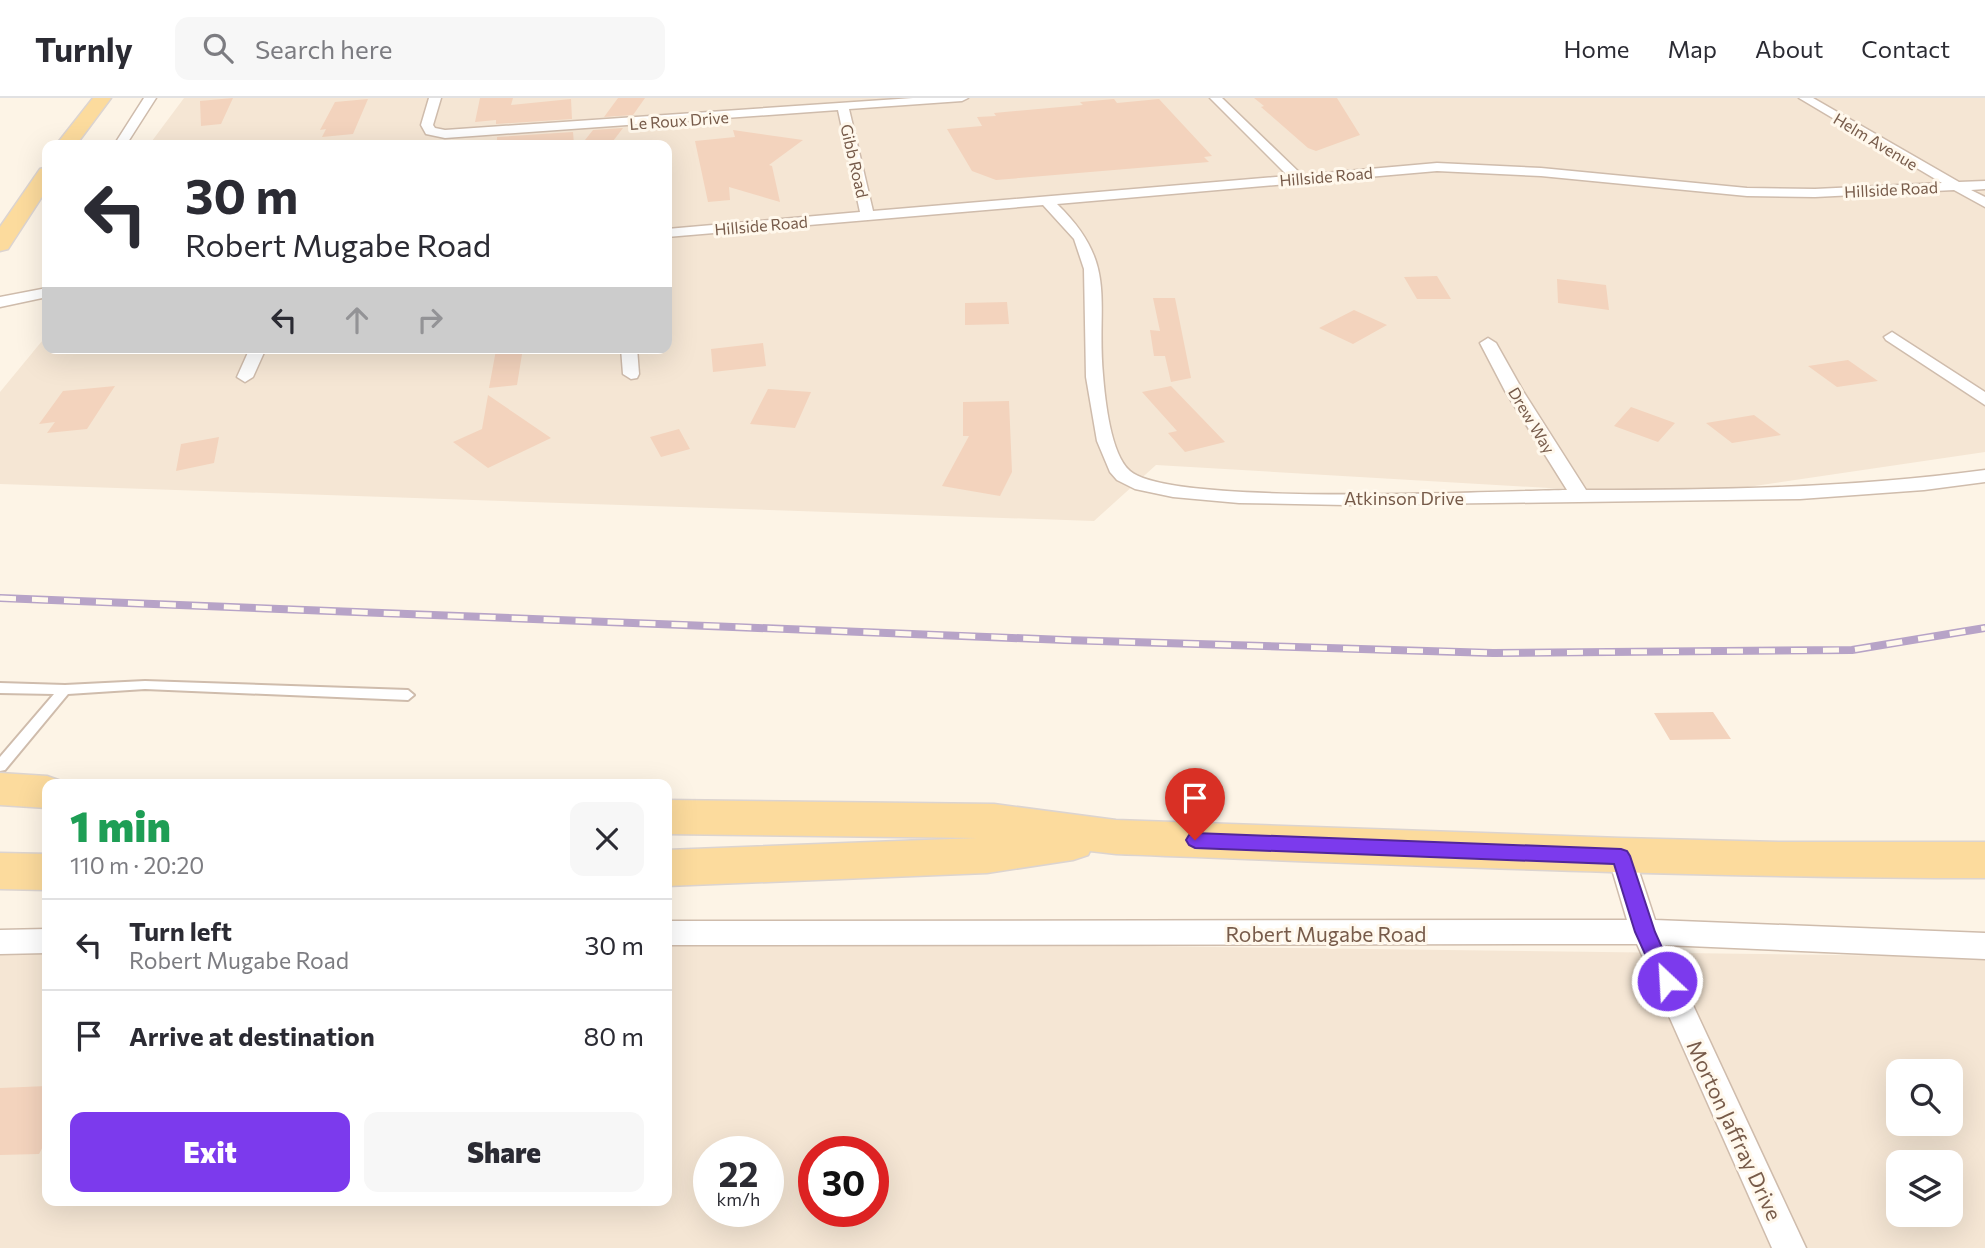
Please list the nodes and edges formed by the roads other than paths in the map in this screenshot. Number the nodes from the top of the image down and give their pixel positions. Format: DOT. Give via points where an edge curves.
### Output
graph roads {
  1 [pos="102,98"];
  2 [pos="150,98"];
  3 [pos="435,98"];
  4 [pos="961,98"];
  5 [pos="1216,98"];
  6 [pos="1805,98"];
  7 [pos="843,108"];
  8 [pos="70,140"];
  9 [pos="123,140"];
  10 [pos="1297,178"];
  11 [pos="42,181"];
  12 [pos="1985,185"];
  13 [pos="1953,186"];
  14 [pos="1046,200"];
  15 [pos="1985,203"];
  16 [pos="867,215"];
  17 [pos="672,233"];
  18 [pos="0,244"];
  19 [pos="42,294"];
  20 [pos="0,302"];
  21 [pos="1892,337"];
  22 [pos="1488,343"];
  23 [pos="255,354"];
  24 [pos="629,354"];
  25 [pos="631,374"];
  26 [pos="245,377"];
  27 [pos="1985,400"];
  28 [pos="1985,476"];
  29 [pos="1579,495"];
  30 [pos="0,688"];
  31 [pos="65,690"];
  32 [pos="408,695"];
  33 [pos="0,766"];
  34 [pos="0,789"];
  35 [pos="42,792"];
  36 [pos="672,817"];
  37 [pos="1116,837"];
  38 [pos="1621,856"];
  39 [pos="1985,860"];
  40 [pos="672,868"];
  41 [pos="0,872"];
  42 [pos="42,872"];
  43 [pos="1645,932"];
  44 [pos="672,933"];
  45 [pos="42,941"];
  46 [pos="0,942"];
  47 [pos="1985,946"];
  48 [pos="1789,1248"];
  1 -- 8 [label="main road"];
  2 -- 9 [label="street"];
  3 -- 7 [label="street, Le Roux Drive" via="427,125 430,131 445,134 698,113"];
  4 -- 7 [label="street, Le Roux Drive"];
  5 -- 10 [label="street"];
  6 -- 13 [label="street, Helm Avenue"];
  7 -- 16 [label="street, Gibb Road"];
  10 -- 13 [label="street, Hillside Road" via="1489,167 1797,194"];
  10 -- 14 [label="street, Hillside Road"];
  11 -- 18 [label="main road"];
  12 -- 13 [label="street, Hillside Road"];
  13 -- 15 [label="street, Helm Avenue"];
  14 -- 16 [label="street, Hillside Road"];
  14 -- 29 [label="street, Atkinson Drive" via="1070,224 1087,253 1094,293 1094,367 1110,458 1122,476 1176,492 1254,499"];
  16 -- 17 [label="street, Hillside Road"];
  19 -- 20 [label="street"];
  21 -- 27 [label="street"];
  22 -- 29 [label="street, Drew Way"];
  23 -- 26 [label="street"];
  24 -- 25 [label="street"];
  28 -- 29 [label="street, Atkinson Drive" via="1813,492"];
  30 -- 31 [label="lane"];
  31 -- 32 [label="lane" via="145,685"];
  31 -- 33 [label="lane"];
  34 -- 35 [label="main road"];
  36 -- 37 [label="main road" via="995,821"];
  37 -- 38 [label="main road"];
  37 -- 40 [label="main road" via="986,855"];
  38 -- 39 [label="main road"];
  38 -- 43 [label="street, Morton Jaffray Drive"];
  41 -- 42 [label="main road"];
  43 -- 44 [label="street, Robert Mugabe Road"];
  43 -- 47 [label="street, Robert Mugabe Road"];
  43 -- 48 [label="street, Morton Jaffray Drive"];
  45 -- 46 [label="street"];
}
